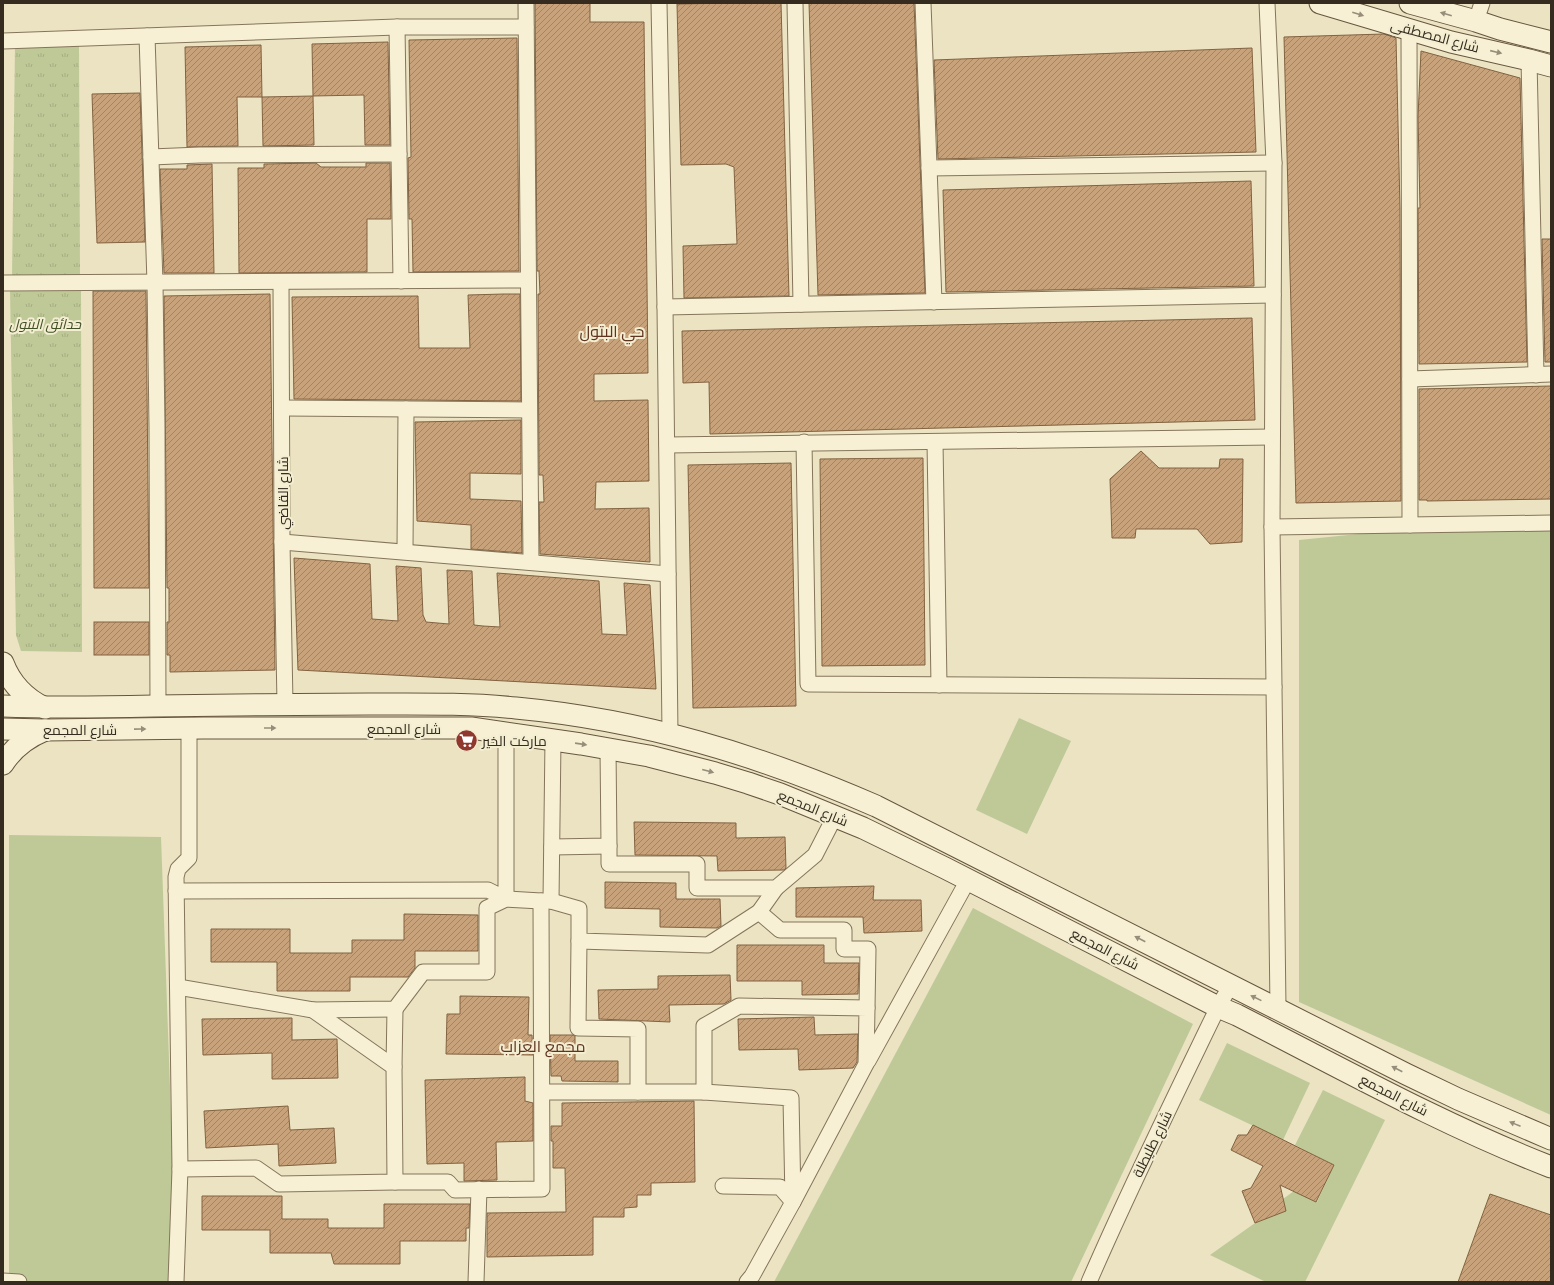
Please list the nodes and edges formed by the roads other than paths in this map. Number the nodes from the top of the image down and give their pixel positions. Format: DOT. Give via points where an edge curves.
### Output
graph roads {
  1 [pos="526,3"];
  2 [pos="659,3"];
  3 [pos="795,3"];
  4 [pos="923,3"];
  5 [pos="1267,3"];
  6 [pos="1320,3"];
  7 [pos="1410,3"];
  8 [pos="1479,12"];
  9 [pos="396,27"];
  10 [pos="526,27"];
  11 [pos="1409,30"];
  12 [pos="147,36"];
  13 [pos="3,41"];
  14 [pos="1551,42"];
  15 [pos="1529,60"];
  16 [pos="1551,66"];
  17 [pos="399,154"];
  18 [pos="151,157"];
  19 [pos="1274,163"];
  20 [pos="929,168"];
  21 [pos="528,280"];
  22 [pos="401,281"];
  23 [pos="281,282"];
  24 [pos="3,283"];
  25 [pos="155,283"];
  26 [pos="1273,295"];
  27 [pos="934,302"];
  28 [pos="801,304"];
  29 [pos="665,307"];
  30 [pos="1544,375"];
  31 [pos="1410,379"];
  32 [pos="283,408"];
  33 [pos="406,409"];
  34 [pos="530,410"];
  35 [pos="1272,437"];
  36 [pos="804,442"];
  37 [pos="935,442"];
  38 [pos="666,445"];
  39 [pos="1551,523"];
  40 [pos="1410,525"];
  41 [pos="1272,527"];
  42 [pos="282,542"];
  43 [pos="405,551"];
  44 [pos="531,562"];
  45 [pos="668,574"];
  46 [pos="3,663"];
  47 [pos="939,684"];
  48 [pos="1274,687"];
  49 [pos="285,704"];
  50 [pos="450,704"];
  51 [pos="262,705"];
  52 [pos="3,706"];
  53 [pos="158,706"];
  54 [pos="492,706"];
  55 [pos="39,708"];
  56 [pos="3,715"];
  57 [pos="3,718"];
  58 [pos="238,728"];
  59 [pos="3,729"];
  60 [pos="189,729"];
  61 [pos="450,729"];
  62 [pos="38,730"];
  63 [pos="498,731"];
  64 [pos="670,733"];
  65 [pos="553,740"];
  66 [pos="608,748"];
  67 [pos="3,764"];
  68 [pos="835,816"];
  69 [pos="609,846"];
  70 [pos="552,847"];
  71 [pos="968,880"];
  72 [pos="776,888"];
  73 [pos="176,891"];
  74 [pos="506,899"];
  75 [pos="546,901"];
  76 [pos="759,912"];
  77 [pos="579,941"];
  78 [pos="1231,985"];
  79 [pos="178,987"];
  80 [pos="1218,1007"];
  81 [pos="867,1008"];
  82 [pos="1278,1008"];
  83 [pos="395,1009"];
  84 [pos="313,1010"];
  85 [pos="866,1064"];
  86 [pos="394,1067"];
  87 [pos="542,1092"];
  88 [pos="638,1092"];
  89 [pos="704,1092"];
  90 [pos="1551,1139"];
  91 [pos="1551,1167"];
  92 [pos="180,1169"];
  93 [pos="396,1182"];
  94 [pos="723,1186"];
  95 [pos="479,1190"];
  96 [pos="793,1202"];
  97 [pos="3,1282"];
  98 [pos="19,1282"];
  99 [pos="176,1282"];
  100 [pos="476,1282"];
  101 [pos="747,1282"];
  102 [pos="1089,1282"];
  1 -- 10 [label="street"];
  2 -- 29 [label="street"];
  3 -- 28 [label="street"];
  4 -- 20 [label="street"];
  5 -- 19 [label="street"];
  6 -- 11 [label="street, شارع المصطفى, one-way"];
  8 -- 7 [label="street, شارع المصطفى, one-way" via="1450,15"];
  8 -- 14 [label="street, شارع المصطفى" via="1500,29"];
  9 -- 10 [label="street"];
  9 -- 12 [label="street"];
  9 -- 17 [label="street"];
  10 -- 21 [label="street"];
  11 -- 15 [label="street, شارع المصطفى, one-way"];
  11 -- 31 [label="street"];
  12 -- 13 [label="street"];
  12 -- 18 [label="street"];
  15 -- 16 [label="street, شارع المصطفى"];
  15 -- 30 [label="street"];
  17 -- 18 [label="street"];
  17 -- 22 [label="street"];
  18 -- 25 [label="street"];
  19 -- 20 [label="street"];
  19 -- 26 [label="street"];
  20 -- 27 [label="street"];
  21 -- 22 [label="street"];
  21 -- 34 [label="street"];
  22 -- 23 [label="street"];
  23 -- 25 [label="street"];
  23 -- 32 [label="street, شارع القاضي"];
  24 -- 25 [label="street"];
  25 -- 53 [label="street"];
  26 -- 27 [label="street"];
  26 -- 35 [label="street"];
  27 -- 28 [label="street"];
  28 -- 29 [label="street"];
  29 -- 38 [label="street"];
  30 -- 31 [label="street"];
  31 -- 40 [label="street"];
  32 -- 33 [label="street"];
  32 -- 42 [label="street, شارع القاضي"];
  33 -- 34 [label="street"];
  33 -- 43 [label="street"];
  34 -- 44 [label="street"];
  35 -- 37 [label="street"];
  35 -- 41 [label="street"];
  36 -- 37 [label="street"];
  36 -- 38 [label="street"];
  36 -- 47 [label="street" via="808,684"];
  37 -- 47 [label="street"];
  38 -- 45 [label="street"];
  39 -- 40 [label="street"];
  40 -- 41 [label="street"];
  41 -- 48 [label="street"];
  42 -- 43 [label="street"];
  42 -- 49 [label="street, شارع القاضي"];
  43 -- 44 [label="street"];
  44 -- 45 [label="street"];
  45 -- 64 [label="street"];
  46 -- 55 [label="street" via="14,685"];
  47 -- 48 [label="street"];
  48 -- 82 [label="street"];
  49 -- 50 [label="street, شارع المجمع"];
  49 -- 51 [label="street, شارع المجمع"];
  50 -- 54 [label="street, شارع المجمع"];
  50 -- 61 [label="street" via="458,709 462,718 458,725"];
  51 -- 53 [label="street, شارع المجمع"];
  51 -- 58 [label="street" via="248,710 218,713 215,717 218,724"];
  52 -- 55 [label="street, شارع المجمع"];
  53 -- 55 [label="street, شارع المجمع"];
  54 -- 63 [label="street" via="483,709 479,716 481,723"];
  54 -- 64 [label="street, شارع المجمع" via="567,714"];
  55 -- 56 [label="street" via="21,709"];
  55 -- 62 [label="street" via="31,720 32,725"];
  57 -- 62 [label="street" via="18,726"];
  58 -- 60 [label="street, شارع المجمع"];
  58 -- 61 [label="street, شارع المجمع, one-way"];
  59 -- 62 [label="street, شارع المجمع"];
  62 -- 60 [label="street, شارع المجمع, one-way"];
  60 -- 73 [label="street" via="189,858 178,869"];
  61 -- 63 [label="street, شارع المجمع"];
  62 -- 67 [label="street" via="19,745"];
  63 -- 65 [label="street, شارع المجمع"];
  63 -- 74 [label="street"];
  78 -- 64 [label="street, شارع المجمع, one-way" via="876,806 795,772"];
  65 -- 66 [label="street, شارع المجمع, one-way"];
  65 -- 70 [label="street"];
  66 -- 68 [label="street, شارع المجمع, one-way" via="715,772"];
  66 -- 69 [label="street"];
  68 -- 71 [label="street, شارع المجمع"];
  68 -- 72 [label="street" via="815,855"];
  69 -- 70 [label="street"];
  69 -- 72 [label="street" via="609,864 697,864 698,888"];
  70 -- 75 [label="street"];
  71 -- 80 [label="street, شارع المجمع"];
  71 -- 85 [label="street"];
  72 -- 76 [label="street"];
  73 -- 74 [label="street" via="488,890"];
  73 -- 79 [label="street"];
  74 -- 75 [label="street"];
  74 -- 83 [label="street" via="487,908 487,972 423,972"];
  75 -- 77 [label="street" via="579,909"];
  75 -- 87 [label="street"];
  76 -- 77 [label="street" via="708,945"];
  76 -- 81 [label="street" via="780,930 844,930 844,949 868,949"];
  77 -- 88 [label="street" via="578,1028 638,1029"];
  78 -- 80 [label="street, شارع طليطلة"];
  82 -- 78 [label="street, شارع المجمع, one-way"];
  79 -- 84 [label="street"];
  79 -- 92 [label="street"];
  80 -- 91 [label="street, شارع المجمع" via="1467,1132"];
  80 -- 102 [label="street, شارع طليطلة"];
  81 -- 85 [label="street"];
  81 -- 89 [label="street" via="739,1006 704,1026"];
  90 -- 82 [label="street, شارع المجمع, one-way" via="1458,1099"];
  83 -- 84 [label="street"];
  83 -- 86 [label="street"];
  84 -- 86 [label="street"];
  85 -- 96 [label="street"];
  86 -- 93 [label="street"];
  87 -- 88 [label="street"];
  87 -- 95 [label="street" via="542,1189"];
  88 -- 89 [label="street"];
  89 -- 96 [label="street" via="791,1098"];
  92 -- 93 [label="street" via="256,1168 279,1184"];
  92 -- 99 [label="street"];
  93 -- 95 [label="street" via="448,1182 455,1190"];
  94 -- 96 [label="street" via="780,1187"];
  95 -- 100 [label="street"];
  96 -- 101 [label="street"];
  97 -- 98 [label="street"];
}
